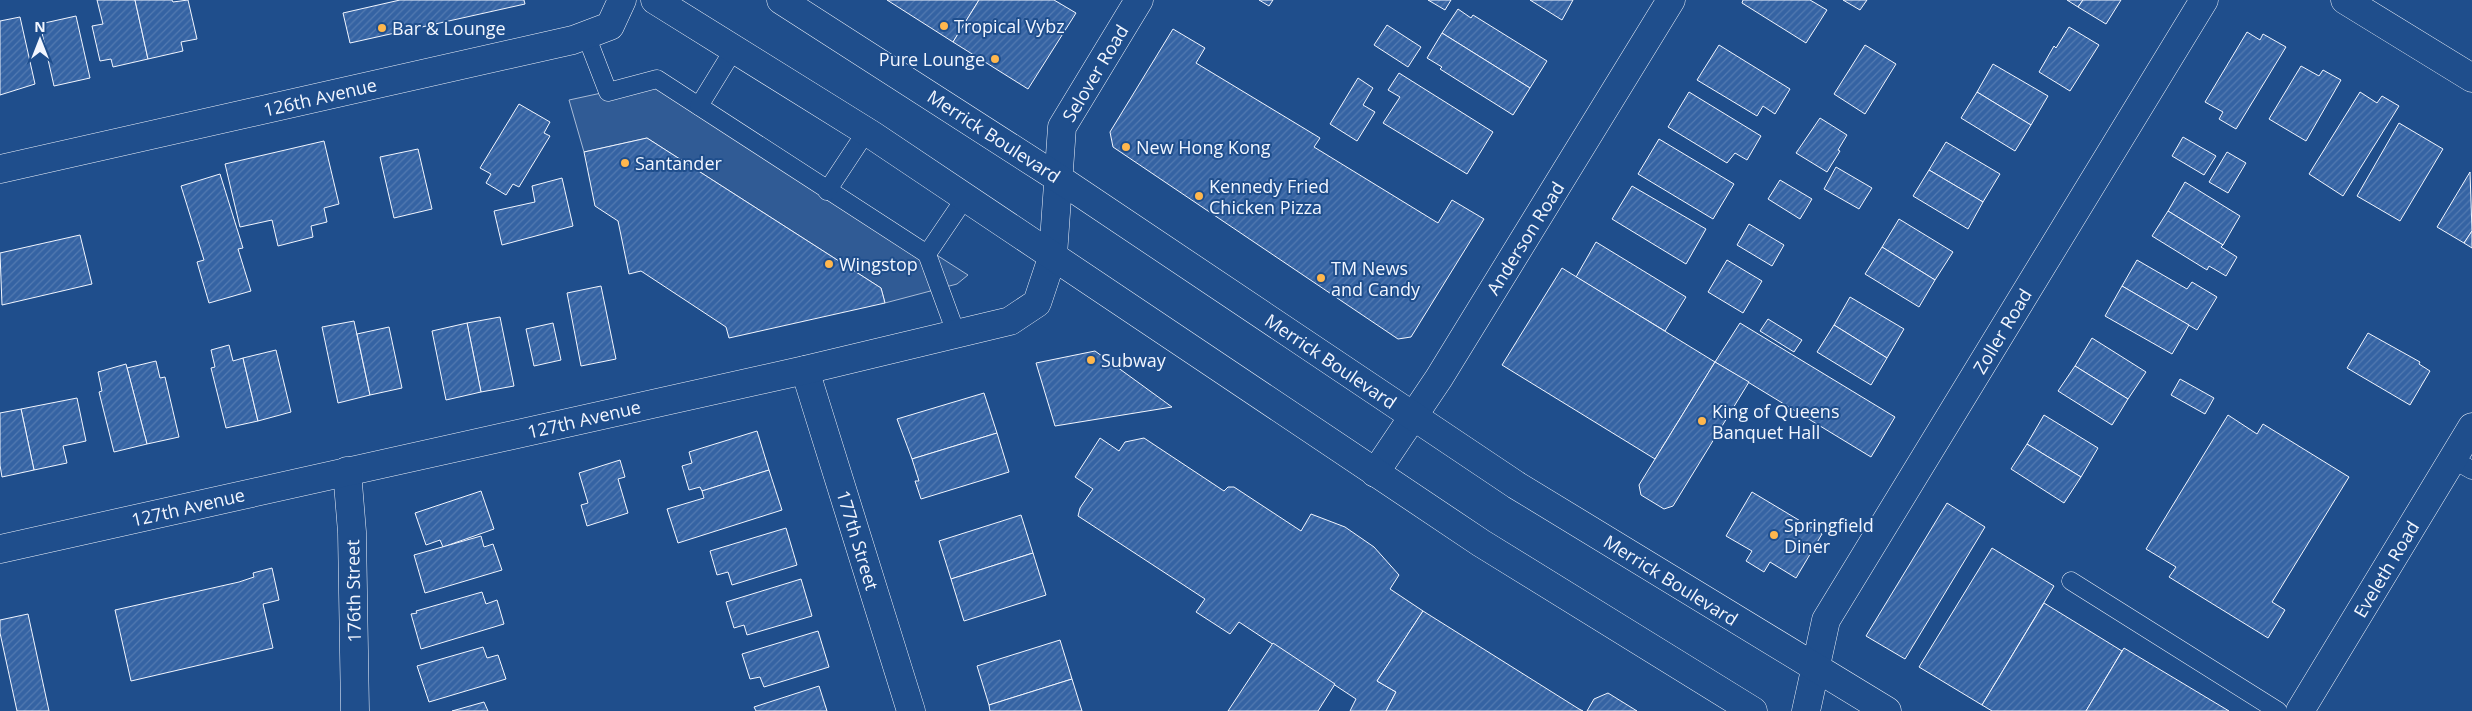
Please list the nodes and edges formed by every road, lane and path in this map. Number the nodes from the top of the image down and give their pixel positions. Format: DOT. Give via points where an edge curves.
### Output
graph roads {
  1 [pos="622,0"];
  2 [pos="655,0"];
  3 [pos="781,0"];
  4 [pos="1139,0"];
  5 [pos="1671,0"];
  6 [pos="2204,0"];
  7 [pos="2345,0"];
  8 [pos="586,35"];
  9 [pos="734,49"];
  10 [pos="2472,78"];
  11 [pos="699,106"];
  12 [pos="866,132"];
  13 [pos="0,169"];
  14 [pos="1058,178"];
  15 [pos="827,191"];
  16 [pos="965,198"];
  17 [pos="927,254"];
  18 [pos="1053,255"];
  19 [pos="956,332"];
  20 [pos="805,370"];
  21 [pos="1414,416"];
  22 [pos="2472,427"];
  23 [pos="2462,465"];
  24 [pos="347,472"];
  25 [pos="1375,473"];
  26 [pos="0,549"];
  27 [pos="2072,581"];
  28 [pos="1816,668"];
  29 [pos="355,711"];
  30 [pos="911,711"];
  31 [pos="1752,711"];
  32 [pos="1806,711"];
  33 [pos="1887,711"];
  34 [pos="2278,711"];
  35 [pos="2300,711"];
  1 -- 8 [label="street, 126th Avenue" via="610,26"];
  2 -- 9 [label="street"];
  3 -- 14 [label="street, Merrick Boulevard"];
  4 -- 14 [label="street, Selover Road" via="1062,127"];
  5 -- 21 [label="street, Anderson Road"];
  6 -- 28 [label="street, Zoller Road" via="1826,620"];
  7 -- 10 [label="street"];
  8 -- 11 [label="lane" via="608,92 657,79"];
  8 -- 13 [label="street, 126th Avenue"];
  9 -- 11 [label="lane"];
  9 -- 12 [label="street"];
  11 -- 15 [label="lane"];
  12 -- 15 [label="lane"];
  12 -- 16 [label="street"];
  14 -- 18 [label="street, 127th Avenue"];
  14 -- 21 [label="street, Merrick Boulevard"];
  15 -- 17 [label="lane"];
  16 -- 17 [label="lane"];
  16 -- 18 [label="street"];
  17 -- 19 [label="lane"];
  18 -- 19 [label="street, 127th Avenue" via="1038,303 1010,321"];
  18 -- 25 [label="street"];
  19 -- 20 [label="street, 127th Avenue"];
  20 -- 24 [label="street, 127th Avenue"];
  20 -- 30 [label="street, 177th Street"];
  21 -- 25 [label="street, Anderson Road"];
  21 -- 28 [label="street, Merrick Boulevard" via="1516,485"];
  22 -- 23 [label="street, Eveleth Road"];
  23 -- 35 [label="street, Eveleth Road"];
  24 -- 26 [label="street, 127th Avenue"];
  24 -- 29 [label="street, 176th Street" via="352,532"];
  25 -- 31 [label="street" via="1481,543"];
  27 -- 34 [label="lane"];
  28 -- 32 [label="street, Zoller Road"];
  28 -- 33 [label="street, Merrick Boulevard"];
}
